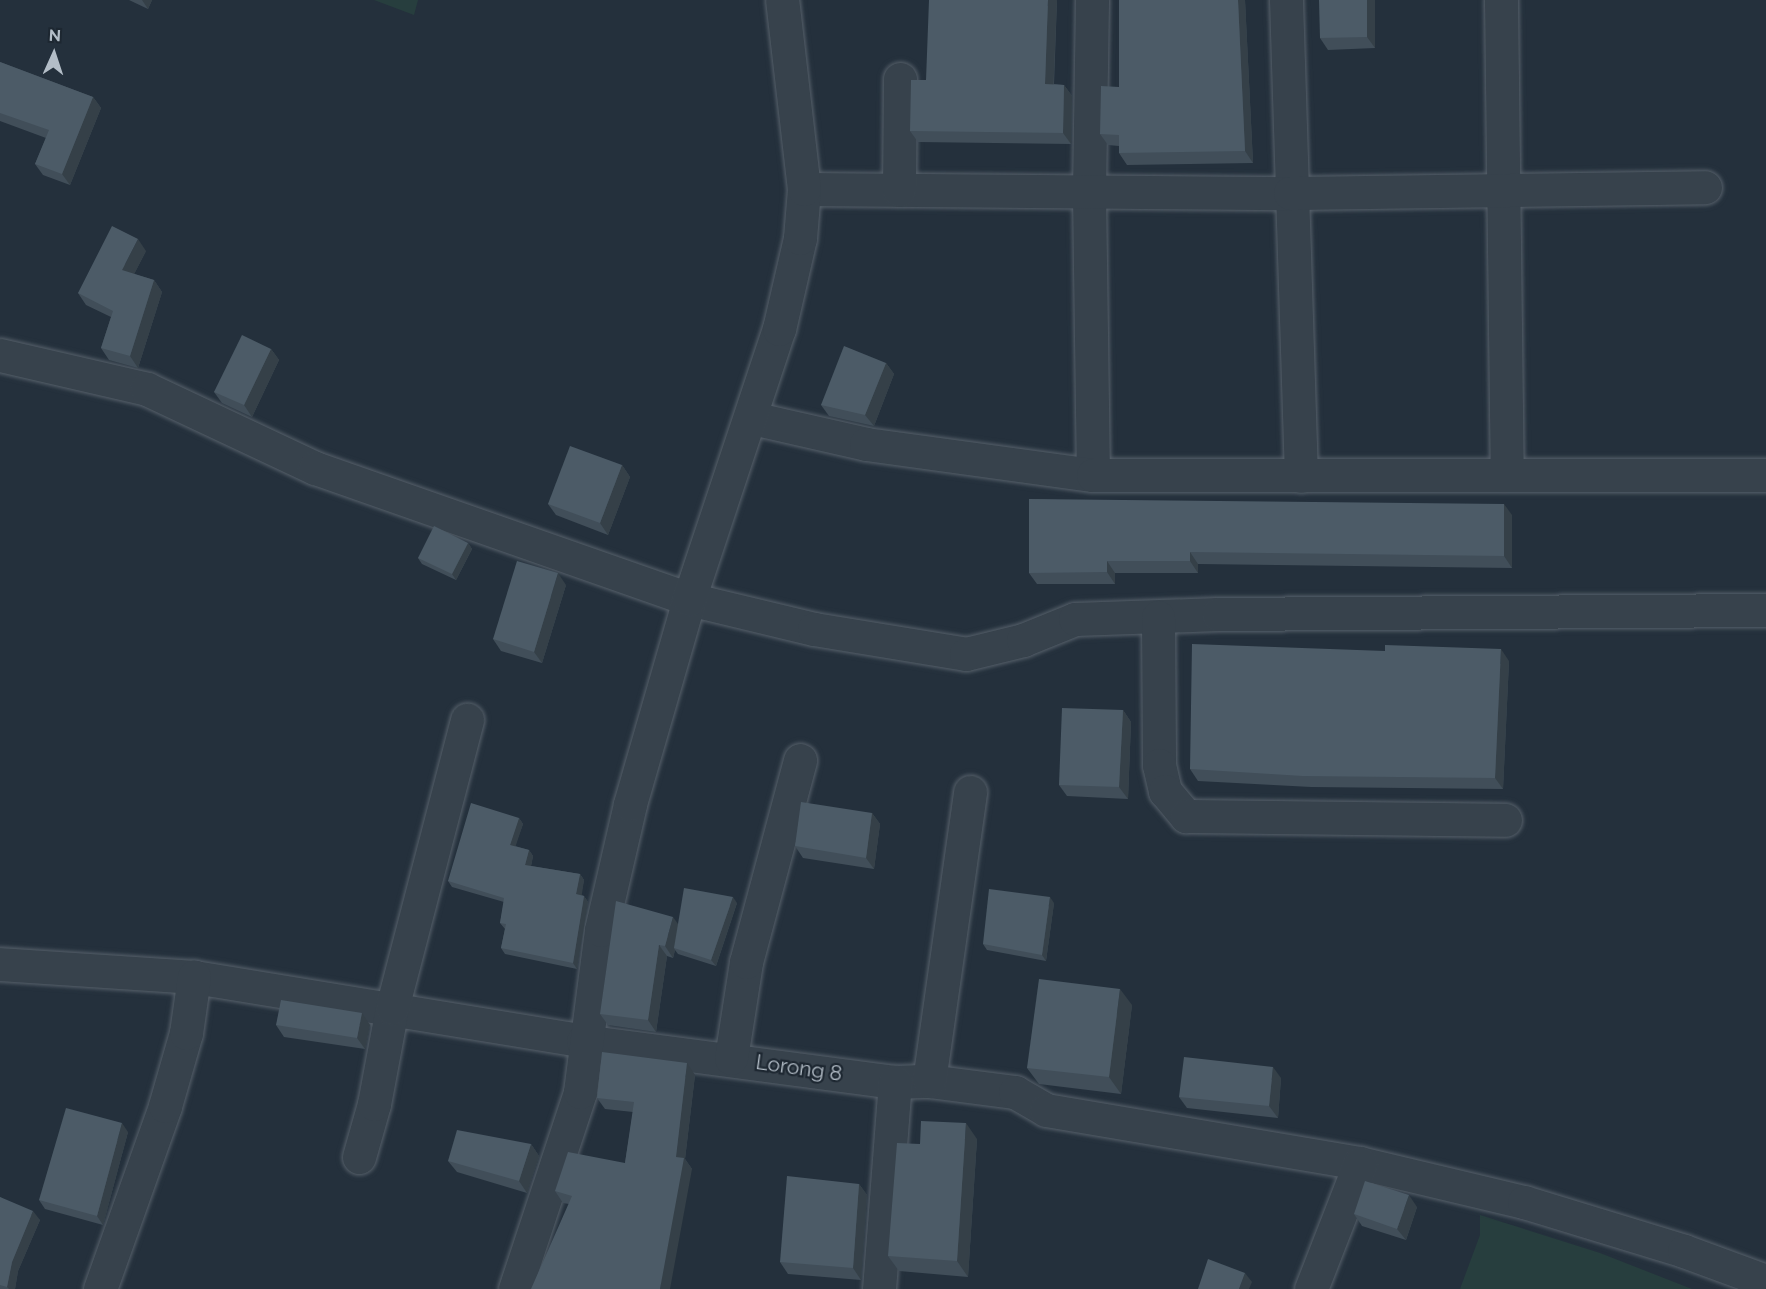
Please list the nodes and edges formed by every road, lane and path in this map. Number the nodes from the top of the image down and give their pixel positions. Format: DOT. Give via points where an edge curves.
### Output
graph roads {
  1 [pos="782,0"];
  2 [pos="1092,0"];
  3 [pos="1286,0"];
  4 [pos="1501,0"];
  5 [pos="900,79"];
  6 [pos="1705,187"];
  7 [pos="804,189"];
  8 [pos="899,190"];
  9 [pos="1504,191"];
  10 [pos="1089,193"];
  11 [pos="1290,193"];
  12 [pos="0,355"];
  13 [pos="752,418"];
  14 [pos="1093,475"];
  15 [pos="1507,475"];
  16 [pos="1766,475"];
  17 [pos="1301,476"];
  18 [pos="689,599"];
  19 [pos="1766,610"];
  20 [pos="1158,617"];
  21 [pos="467,720"];
  22 [pos="800,760"];
  23 [pos="970,792"];
  24 [pos="1505,820"];
  25 [pos="0,966"];
  26 [pos="194,977"];
  27 [pos="392,1008"];
  28 [pos="584,1041"];
  29 [pos="731,1058"];
  30 [pos="929,1081"];
  31 [pos="895,1082"];
  32 [pos="359,1157"];
  33 [pos="1360,1163"];
  34 [pos="1766,1281"];
  35 [pos="100,1289"];
  36 [pos="515,1289"];
  37 [pos="879,1289"];
  38 [pos="1311,1289"];
  1 -- 7 [label="street"];
  2 -- 10 [label="street"];
  3 -- 11 [label="street"];
  4 -- 9 [label="street"];
  5 -- 8 [label="street"];
  6 -- 9 [label="street"];
  7 -- 8 [label="street"];
  7 -- 13 [label="street" via="800,238 788,293"];
  8 -- 10 [label="street"];
  9 -- 11 [label="street"];
  9 -- 15 [label="street"];
  10 -- 11 [label="street"];
  10 -- 14 [label="street"];
  11 -- 17 [label="street"];
  12 -- 18 [label="street" via="147,388 315,468"];
  13 -- 14 [label="street" via="866,444"];
  13 -- 18 [label="street"];
  14 -- 17 [label="street"];
  15 -- 16 [label="street"];
  15 -- 17 [label="street"];
  18 -- 20 [label="street" via="814,629 966,654 1023,640 1075,619"];
  18 -- 28 [label="street" via="630,804 600,930"];
  19 -- 20 [label="street"];
  20 -- 24 [label="street" via="1159,765 1165,791 1186,816"];
  21 -- 27 [label="street"];
  22 -- 29 [label="street" via="746,962"];
  23 -- 30 [label="street"];
  25 -- 26 [label="street, Lorong 8"];
  26 -- 27 [label="street, Lorong 8"];
  26 -- 35 [label="street" via="186,1033 165,1106"];
  27 -- 28 [label="street, Lorong 8"];
  27 -- 32 [label="street" via="374,1104"];
  28 -- 29 [label="street, Lorong 8"];
  28 -- 36 [label="street" via="580,1092"];
  29 -- 31 [label="street, Lorong 8"];
  30 -- 31 [label="street, Lorong 8"];
  30 -- 33 [label="street, Lorong 8" via="1015,1092 1046,1110"];
  31 -- 37 [label="street"];
  33 -- 34 [label="street" via="1524,1202"];
  33 -- 38 [label="street"];
}
